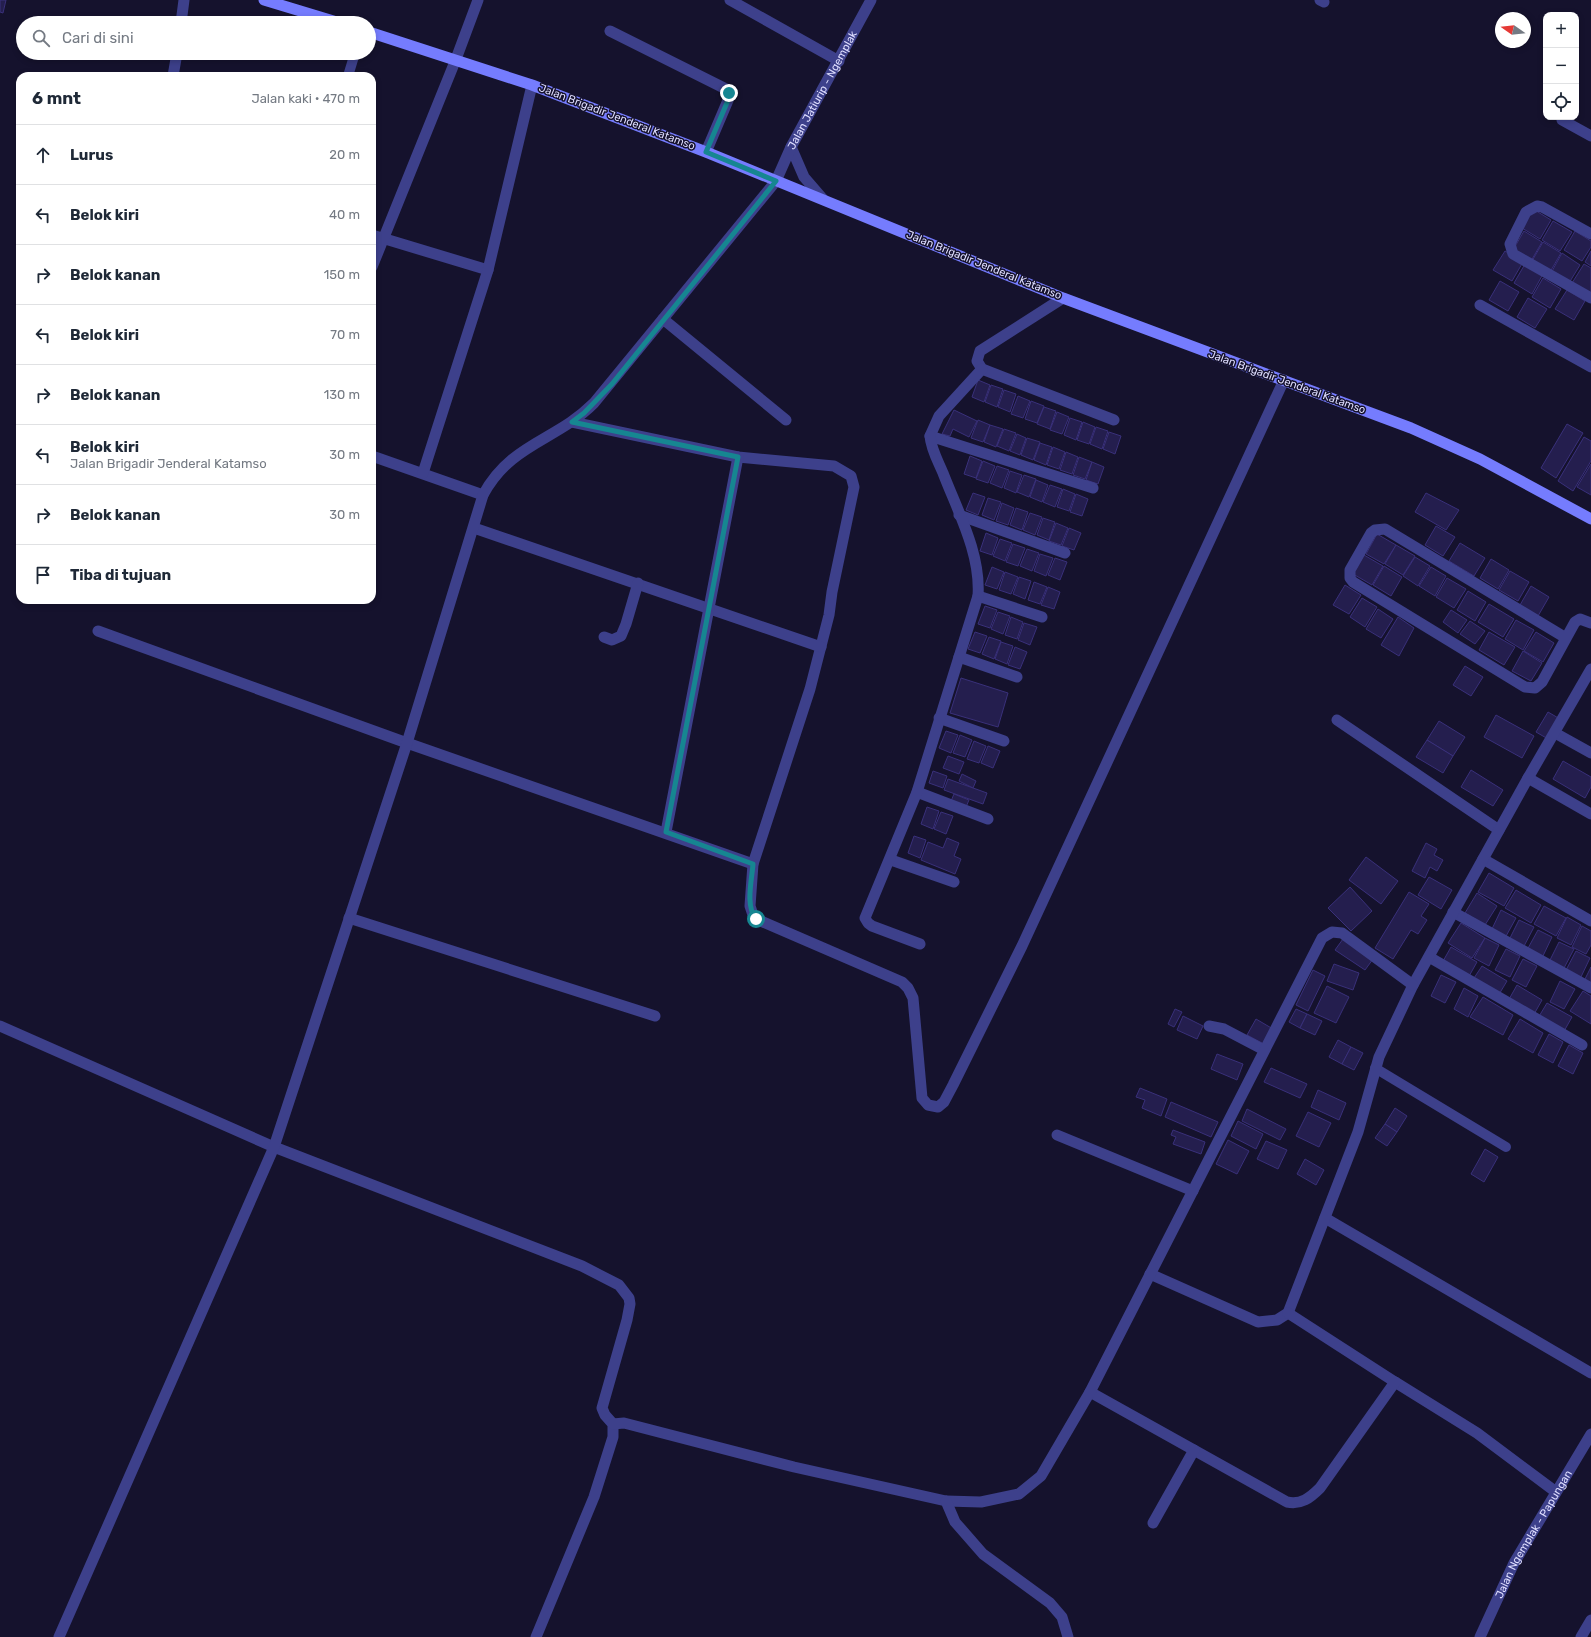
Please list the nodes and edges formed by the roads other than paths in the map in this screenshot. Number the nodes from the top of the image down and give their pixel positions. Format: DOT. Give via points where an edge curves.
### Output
graph roads {
  1 [pos="184,0"];
  2 [pos="264,0"];
  3 [pos="478,0"];
  4 [pos="730,0"];
  5 [pos="871,0"];
  6 [pos="182,16"];
  7 [pos="317,16"];
  8 [pos="610,31"];
  9 [pos="376,34"];
  10 [pos="456,59"];
  11 [pos="176,60"];
  12 [pos="353,60"];
  13 [pos="838,61"];
  14 [pos="175,72"];
  15 [pos="349,72"];
  16 [pos="532,85"];
  17 [pos="1562,120"];
  18 [pos="1591,136"];
  19 [pos="791,147"];
  20 [pos="706,152"];
  21 [pos="776,181"];
  22 [pos="823,199"];
  23 [pos="1591,234"];
  24 [pos="377,237"];
  25 [pos="488,270"];
  26 [pos="1063,298"];
  27 [pos="1591,298"];
  28 [pos="1480,305"];
  29 [pos="663,319"];
  30 [pos="1591,367"];
  31 [pos="982,368"];
  32 [pos="1284,380"];
  33 [pos="786,420"];
  34 [pos="1114,420"];
  35 [pos="572,422"];
  36 [pos="930,436"];
  37 [pos="376,457"];
  38 [pos="738,457"];
  39 [pos="423,473"];
  40 [pos="1093,488"];
  41 [pos="483,495"];
  42 [pos="959,515"];
  43 [pos="1591,519"];
  44 [pos="474,528"];
  45 [pos="1065,553"];
  46 [pos="638,583"];
  47 [pos="978,596"];
  48 [pos="710,607"];
  49 [pos="1042,617"];
  50 [pos="1591,623"];
  51 [pos="98,631"];
  52 [pos="604,637"];
  53 [pos="1566,638"];
  54 [pos="821,647"];
  55 [pos="959,657"];
  56 [pos="1591,669"];
  57 [pos="1017,677"];
  58 [pos="939,718"];
  59 [pos="1337,720"];
  60 [pos="1554,733"];
  61 [pos="1004,741"];
  62 [pos="407,743"];
  63 [pos="1591,753"];
  64 [pos="1528,778"];
  65 [pos="917,792"];
  66 [pos="1591,814"];
  67 [pos="988,818"];
  68 [pos="1499,830"];
  69 [pos="666,832"];
  70 [pos="1483,859"];
  71 [pos="891,860"];
  72 [pos="753,864"];
  73 [pos="954,882"];
  74 [pos="1453,912"];
  75 [pos="349,918"];
  76 [pos="1591,921"];
  77 [pos="920,944"];
  78 [pos="1429,957"];
  79 [pos="1413,986"];
  80 [pos="1591,988"];
  81 [pos="655,1016"];
  82 [pos="0,1026"];
  83 [pos="1209,1026"];
  84 [pos="1582,1045"];
  85 [pos="1264,1050"];
  86 [pos="1375,1068"];
  87 [pos="1057,1135"];
  88 [pos="274,1147"];
  89 [pos="1506,1147"];
  90 [pos="1193,1190"];
  91 [pos="1325,1218"];
  92 [pos="1150,1274"];
  93 [pos="1288,1312"];
  94 [pos="1591,1373"];
  95 [pos="1395,1382"];
  96 [pos="1090,1392"];
  97 [pos="609,1419"];
  98 [pos="1591,1434"];
  99 [pos="1194,1450"];
  100 [pos="1556,1492"];
  101 [pos="946,1501"];
  102 [pos="1153,1523"];
  103 [pos="1591,1620"];
  104 [pos="59,1637"];
  105 [pos="536,1637"];
  106 [pos="1068,1637"];
  107 [pos="1480,1637"];
  108 [pos="1581,1637"];
  1 -- 6 [label="street"];
  2 -- 7 [label="main road"];
  3 -- 10 [label="street"];
  4 -- 13 [label="street"];
  5 -- 13 [label="street, Jalan Jatiurip - Ngemplak"];
  8 -- 20 [label="street" via="726,89 729,98"];
  9 -- 10 [label="main road, Jalan Brigadir Jenderal Katamso"];
  10 -- 16 [label="main road, Jalan Brigadir Jenderal Katamso"];
  10 -- 24 [label="street"];
  11 -- 14 [label="street"];
  12 -- 15 [label="lane"];
  13 -- 19 [label="street, Jalan Jatiurip - Ngemplak"];
  16 -- 20 [label="main road, Jalan Brigadir Jenderal Katamso"];
  16 -- 25 [label="street"];
  17 -- 18 [label="street"];
  19 -- 21 [label="street, Jalan Jatiurip - Ngemplak"];
  19 -- 22 [label="street" via="804,177"];
  20 -- 21 [label="main road, Jalan Brigadir Jenderal Katamso"];
  21 -- 22 [label="main road, Jalan Brigadir Jenderal Katamso"];
  21 -- 29 [label="street, Jalan Jatiurip - Ngemplak"];
  22 -- 26 [label="main road, Jalan Brigadir Jenderal Katamso"];
  23 -- 27 [label="street" via="1537,206 1526,212 1510,244 1513,254"];
  24 -- 25 [label="street"];
  25 -- 39 [label="street"];
  26 -- 31 [label="street" via="980,351 977,361"];
  26 -- 32 [label="main road, Jalan Brigadir Jenderal Katamso"];
  28 -- 30 [label="street"];
  29 -- 33 [label="street"];
  29 -- 35 [label="street, Jalan Jatiurip - Ngemplak" via="612,384"];
  31 -- 34 [label="street"];
  31 -- 36 [label="street" via="939,416"];
  32 -- 43 [label="main road, Jalan Brigadir Jenderal Katamso" via="1450,445 1508,473"];
  32 -- 72 [label="street" via="1022,946 944,1102 938,1107 932,1107 922,1098 913,998 908,988 902,982 756,919 750,906"];
  35 -- 38 [label="street"];
  35 -- 41 [label="street, Jalan Jatiurip - Ngemplak" via="516,455 499,471"];
  36 -- 40 [label="street"];
  36 -- 42 [label="street"];
  37 -- 39 [label="street"];
  38 -- 48 [label="street"];
  38 -- 54 [label="street" via="797,464 825,464 843,470 851,476 854,487"];
  39 -- 41 [label="street"];
  41 -- 44 [label="street, Jalan Jatiurip - Ngemplak"];
  42 -- 45 [label="street"];
  42 -- 47 [label="street" via="977,568"];
  44 -- 46 [label="street"];
  44 -- 62 [label="street, Jalan Jatiurip - Ngemplak"];
  46 -- 48 [label="street"];
  46 -- 52 [label="street" via="620,636 612,640"];
  47 -- 49 [label="street"];
  47 -- 55 [label="street"];
  48 -- 54 [label="street"];
  48 -- 69 [label="street"];
  50 -- 53 [label="street" via="1580,619 1575,622"];
  51 -- 62 [label="street"];
  53 -- 53 [label="street" via="1539,686 1525,687 1353,582 1350,570 1371,533 1385,529"];
  54 -- 72 [label="street" via="810,689"];
  55 -- 57 [label="street"];
  55 -- 58 [label="street"];
  56 -- 60 [label="street"];
  58 -- 61 [label="street"];
  58 -- 65 [label="street"];
  59 -- 68 [label="street"];
  60 -- 63 [label="street"];
  60 -- 64 [label="street"];
  62 -- 69 [label="street"];
  62 -- 75 [label="street, Jalan Jatiurip - Ngemplak"];
  64 -- 66 [label="street"];
  64 -- 68 [label="street"];
  65 -- 67 [label="street"];
  65 -- 71 [label="street"];
  68 -- 70 [label="street"];
  69 -- 72 [label="street"];
  70 -- 74 [label="street"];
  70 -- 76 [label="street"];
  71 -- 73 [label="street"];
  71 -- 77 [label="street" via="865,918 872,926"];
  74 -- 78 [label="street"];
  74 -- 80 [label="street"];
  75 -- 81 [label="street"];
  75 -- 88 [label="street, Jalan Jatiurip - Ngemplak"];
  78 -- 79 [label="street"];
  78 -- 84 [label="street"];
  79 -- 85 [label="street" via="1342,933 1332,932 1322,938"];
  79 -- 86 [label="street"];
  82 -- 88 [label="street"];
  83 -- 85 [label="street" via="1224,1030"];
  85 -- 90 [label="street"];
  86 -- 89 [label="lane"];
  86 -- 91 [label="street" via="1358,1132"];
  87 -- 90 [label="street"];
  88 -- 97 [label="street" via="582,1266 619,1285 629,1298 630,1304 602,1403 602,1408"];
  88 -- 104 [label="street, Jalan Jatiurip - Ngemplak"];
  90 -- 92 [label="street"];
  91 -- 93 [label="street"];
  91 -- 94 [label="street"];
  92 -- 93 [label="street" via="1258,1322 1277,1320"];
  92 -- 96 [label="street"];
  93 -- 95 [label="street"];
  95 -- 99 [label="street" via="1320,1488 1313,1495 1297,1503 1287,1502"];
  95 -- 100 [label="street" via="1477,1433"];
  96 -- 99 [label="street"];
  96 -- 101 [label="street" via="1041,1476 1019,1494 981,1502"];
  97 -- 101 [label="street" via="794,1467"];
  97 -- 105 [label="street" via="613,1437 594,1497"];
  98 -- 100 [label="street, Jalan Ngemplak - Papungan"];
  99 -- 102 [label="street"];
  100 -- 107 [label="street, Jalan Ngemplak - Papungan" via="1514,1563"];
  101 -- 106 [label="street" via="955,1522 983,1554 1050,1603 1062,1617"];
  103 -- 108 [label="street"];
}
